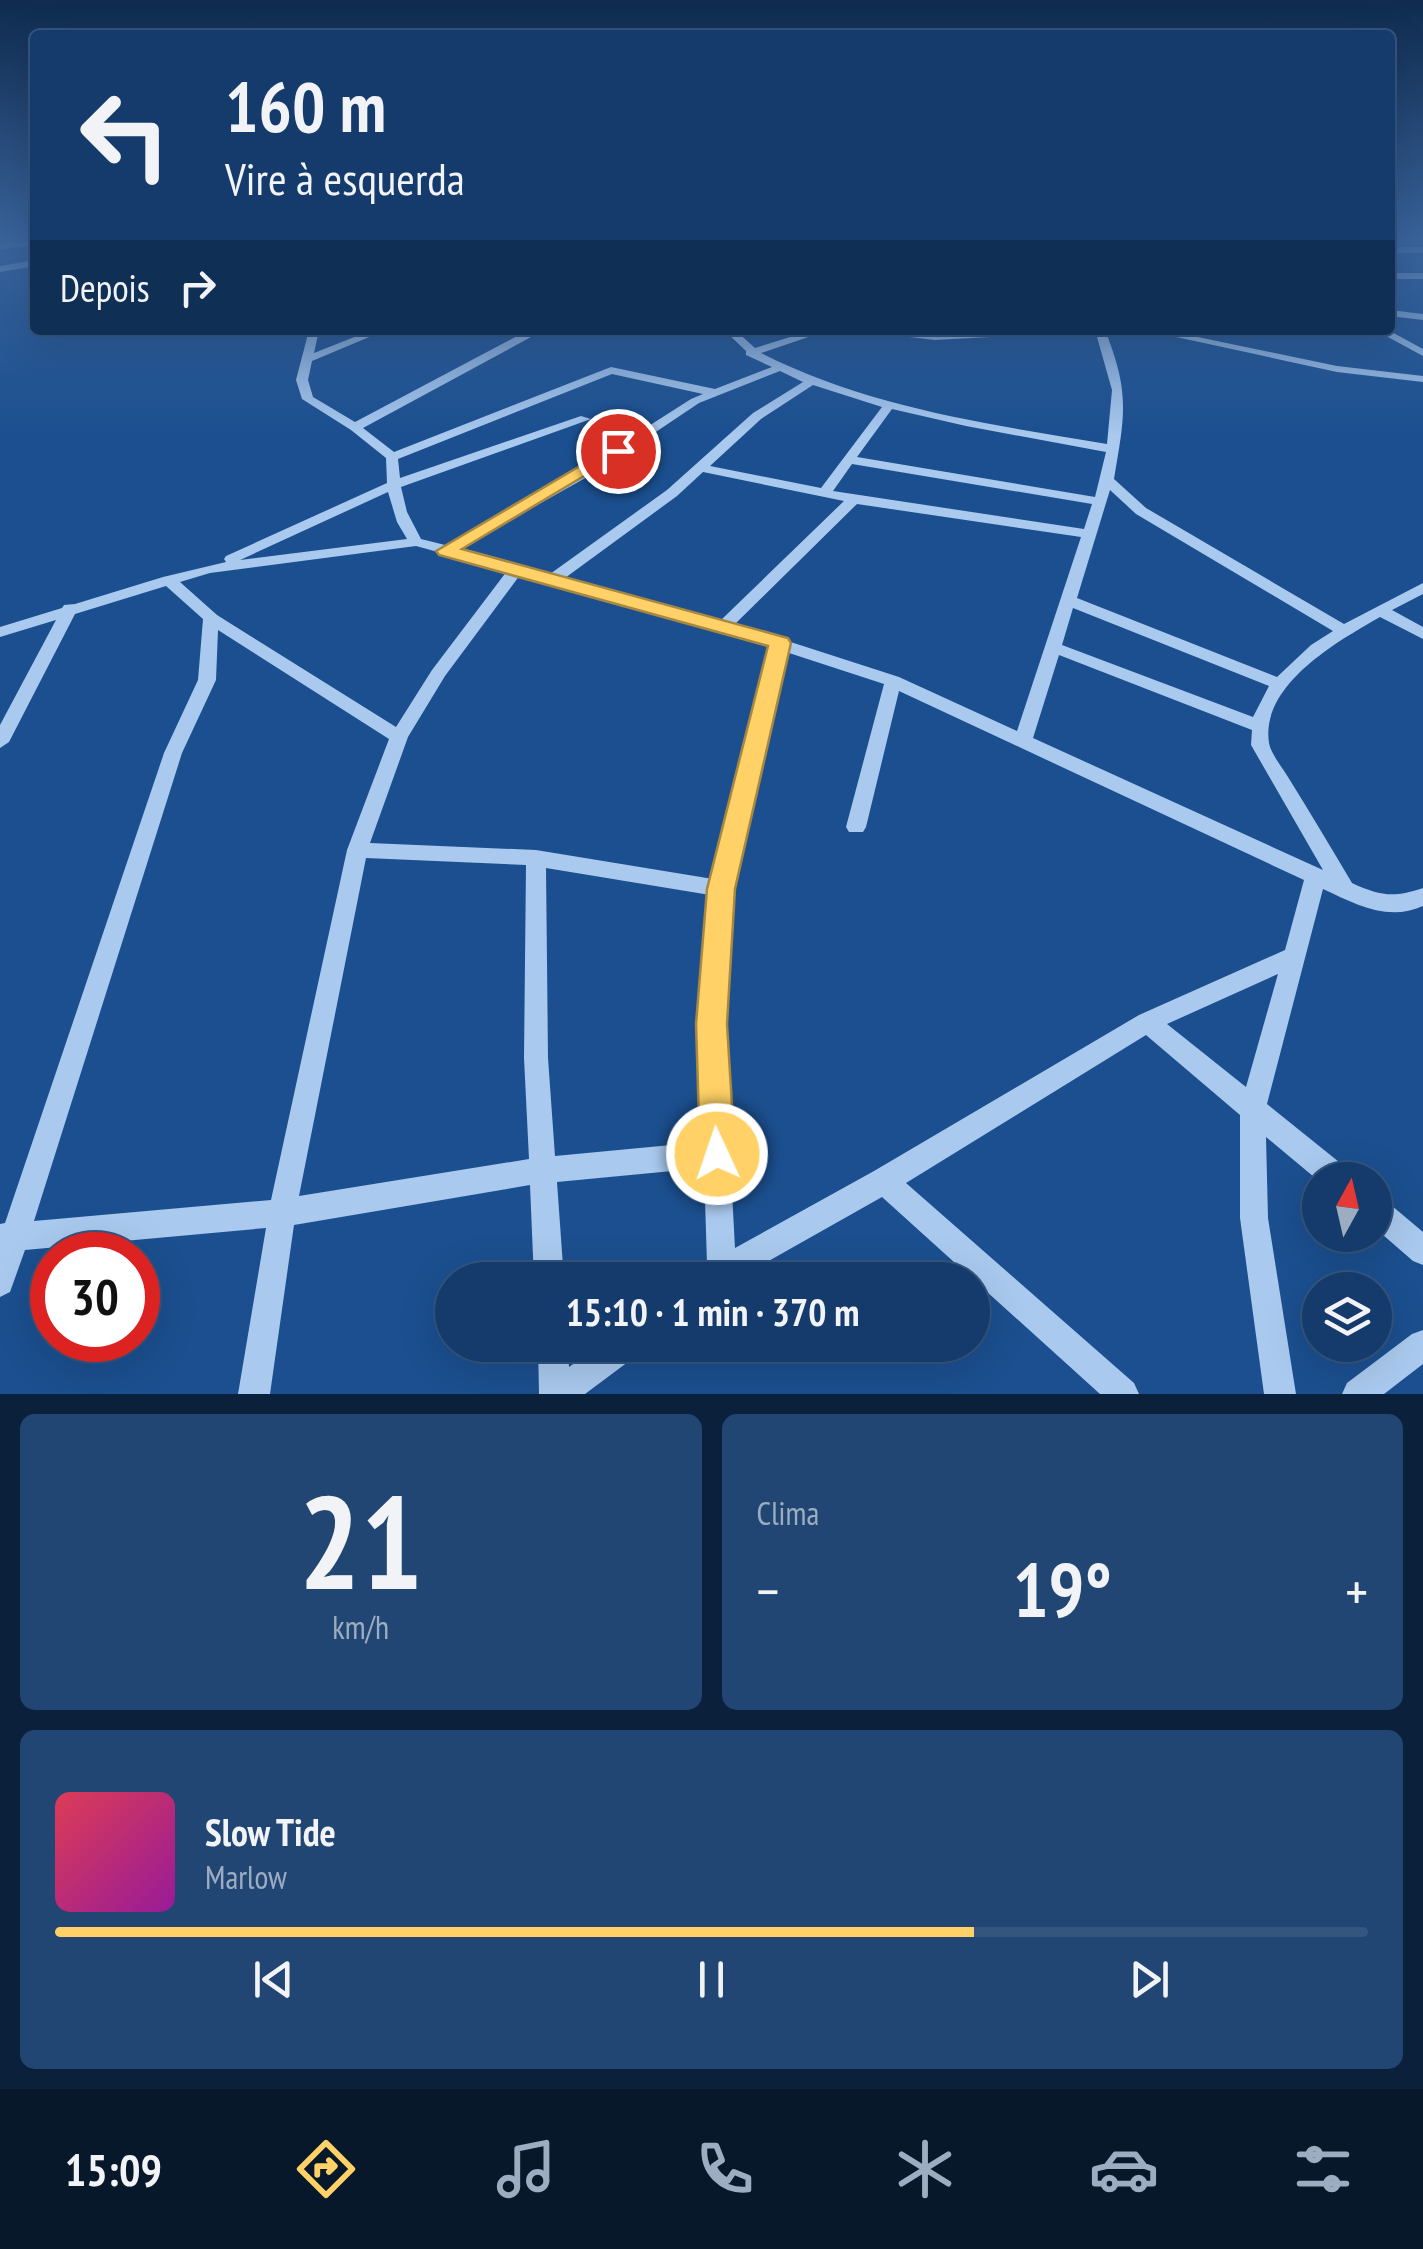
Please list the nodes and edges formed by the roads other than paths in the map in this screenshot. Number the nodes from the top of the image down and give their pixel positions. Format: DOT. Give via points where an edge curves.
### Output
graph roads {
  1 [pos="1395,314"];
  2 [pos="1423,318"];
  3 [pos="313,335"];
  4 [pos="369,335"];
  5 [pos="526,335"];
  6 [pos="734,335"];
  7 [pos="808,335"];
  8 [pos="913,335"];
  9 [pos="984,335"];
  10 [pos="1102,335"];
  11 [pos="1173,335"];
  12 [pos="1389,335"];
  13 [pos="750,353"];
  14 [pos="1423,353"];
  15 [pos="307,360"];
  16 [pos="781,367"];
  17 [pos="1423,379"];
  18 [pos="812,381"];
  19 [pos="716,393"];
  20 [pos="888,405"];
  21 [pos="585,419"];
  22 [pos="354,427"];
  23 [pos="1112,449"];
  24 [pos="392,456"];
  25 [pos="849,460"];
  26 [pos="703,468"];
  27 [pos="1107,480"];
  28 [pos="393,485"];
  29 [pos="824,493"];
  30 [pos="854,500"];
  31 [pos="1102,502"];
  32 [pos="1091,534"];
  33 [pos="416,542"];
  34 [pos="446,551"];
  35 [pos="208,570"];
  36 [pos="515,571"];
  37 [pos="168,580"];
  38 [pos="552,580"];
  39 [pos="1423,588"];
  40 [pos="1067,600"];
  41 [pos="70,608"];
  42 [pos="1380,610"];
  43 [pos="211,618"];
  44 [pos="724,626"];
  45 [pos="1342,629"];
  46 [pos="0,632"];
  47 [pos="1423,634"];
  48 [pos="780,643"];
  49 [pos="1052,647"];
  50 [pos="893,681"];
  51 [pos="1282,685"];
  52 [pos="1257,725"];
  53 [pos="399,738"];
  54 [pos="1023,740"];
  55 [pos="0,742"];
  56 [pos="856,827"];
  57 [pos="357,850"];
  58 [pos="536,858"];
  59 [pos="1316,876"];
  60 [pos="721,889"];
  61 [pos="1345,890"];
  62 [pos="1423,896"];
  63 [pos="1294,956"];
  64 [pos="1147,1022"];
  65 [pos="1252,1107"];
  66 [pos="717,1154"];
  67 [pos="1318,1162"];
  68 [pos="542,1170"];
  69 [pos="884,1181"];
  70 [pos="282,1213"];
  71 [pos="1392,1224"];
  72 [pos="9,1237"];
  73 [pos="1423,1250"];
  74 [pos="548,1262"];
  75 [pos="715,1262"];
  76 [pos="737,1262"];
  77 [pos="0,1282"];
  78 [pos="1423,1344"];
  79 [pos="554,1362"];
  80 [pos="601,1362"];
  81 [pos="254,1394"];
  82 [pos="557,1394"];
  83 [pos="1123,1394"];
  84 [pos="1280,1394"];
  85 [pos="1358,1394"];
  1 -- 2 [label="street"];
  3 -- 15 [label="street"];
  4 -- 15 [label="street"];
  5 -- 22 [label="street"];
  6 -- 13 [label="street"];
  7 -- 13 [label="street"];
  8 -- 9 [label="street"];
  10 -- 23 [label="street" via="1118,372 1122,410"];
  11 -- 17 [label="street" via="1337,369"];
  12 -- 14 [label="street"];
  13 -- 16 [label="street"];
  15 -- 22 [label="street" via="302,380 308,399"];
  16 -- 18 [label="street"];
  16 -- 19 [label="street"];
  18 -- 20 [label="street"];
  18 -- 26 [label="street" via="757,416"];
  19 -- 24 [label="street" via="611,370"];
  19 -- 34 [label="street"];
  20 -- 23 [label="street"];
  20 -- 25 [label="street"];
  21 -- 28 [label="street"];
  22 -- 24 [label="street"];
  23 -- 27 [label="street"];
  24 -- 28 [label="street"];
  25 -- 29 [label="street"];
  25 -- 31 [label="street"];
  26 -- 29 [label="street"];
  26 -- 38 [label="street"];
  27 -- 31 [label="street"];
  27 -- 45 [label="street" via="1141,511"];
  28 -- 33 [label="street" via="401,523"];
  28 -- 35 [label="street"];
  29 -- 30 [label="street"];
  30 -- 32 [label="street"];
  30 -- 44 [label="street"];
  31 -- 32 [label="street"];
  32 -- 40 [label="street"];
  33 -- 34 [label="street"];
  33 -- 35 [label="street"];
  34 -- 36 [label="street"];
  35 -- 37 [label="street"];
  36 -- 38 [label="street"];
  36 -- 53 [label="street"];
  37 -- 41 [label="street"];
  37 -- 43 [label="street"];
  38 -- 44 [label="street"];
  39 -- 42 [label="street"];
  40 -- 49 [label="street"];
  40 -- 51 [label="street"];
  41 -- 46 [label="street"];
  41 -- 55 [label="street"];
  42 -- 45 [label="street"];
  42 -- 47 [label="street"];
  43 -- 53 [label="street"];
  43 -- 72 [label="street" via="206,680 173,753"];
  44 -- 48 [label="street"];
  45 -- 51 [label="street"];
  48 -- 50 [label="street"];
  48 -- 60 [label="street"];
  49 -- 52 [label="street"];
  49 -- 54 [label="street"];
  50 -- 54 [label="street"];
  50 -- 56 [label="street"];
  51 -- 52 [label="street"];
  52 -- 61 [label="street" via="1260,745"];
  53 -- 57 [label="street"];
  54 -- 59 [label="street"];
  57 -- 58 [label="street"];
  57 -- 70 [label="street"];
  58 -- 60 [label="street"];
  58 -- 68 [label="street"];
  59 -- 61 [label="street"];
  59 -- 63 [label="street"];
  60 -- 66 [label="street" via="712,1024"];
  61 -- 62 [label="street" via="1372,902 1406,904"];
  63 -- 64 [label="street"];
  63 -- 65 [label="street"];
  64 -- 65 [label="street"];
  64 -- 69 [label="street"];
  65 -- 67 [label="street"];
  65 -- 84 [label="street" via="1254,1218"];
  66 -- 68 [label="street"];
  66 -- 75 [label="street"];
  68 -- 70 [label="street"];
  68 -- 74 [label="street"];
  69 -- 76 [label="street"];
  69 -- 83 [label="street"];
  70 -- 72 [label="street"];
  70 -- 81 [label="street"];
  71 -- 73 [label="street"];
  72 -- 77 [label="street"];
  78 -- 85 [label="street"];
  79 -- 82 [label="street"];
  80 -- 82 [label="street"];
}
